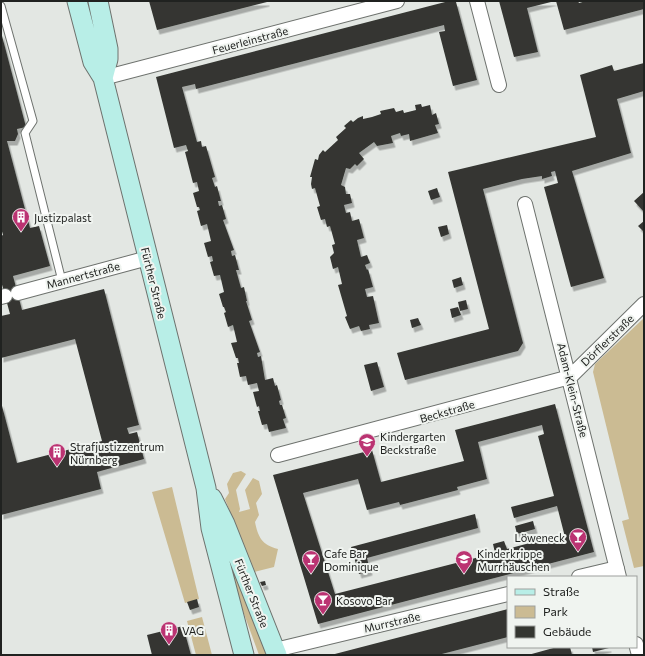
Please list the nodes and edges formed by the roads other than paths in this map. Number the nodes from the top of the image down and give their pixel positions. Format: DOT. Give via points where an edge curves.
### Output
graph roads {
  1 [pos="77,1"];
  2 [pos="98,1"];
  3 [pos="397,1"];
  4 [pos="477,1"];
  5 [pos="1,6"];
  6 [pos="103,78"];
  7 [pos="499,85"];
  8 [pos="525,204"];
  9 [pos="148,258"];
  10 [pos="62,281"];
  11 [pos="8,296"];
  12 [pos="644,304"];
  13 [pos="570,377"];
  14 [pos="278,455"];
  15 [pos="206,488"];
  16 [pos="243,570"];
  17 [pos="618,572"];
  18 [pos="222,574"];
  19 [pos="587,576"];
  20 [pos="507,594"];
  21 [pos="276,653"];
  22 [pos="244,655"];
  1 -- 6 [label="main road, Fürther Straße" via="93,62"];
  2 -- 6 [label="main road, Fürther Straße" via="108,49"];
  3 -- 6 [label="street, Feuerleinstraße"];
  4 -- 7 [label="street"];
  5 -- 10 [label="lane" via="33,121 25,133"];
  6 -- 9 [label="main road, Fürther Straße"];
  8 -- 13 [label="street, Adam-Klein-Straße"];
  9 -- 10 [label="street, Mannertstraße"];
  9 -- 15 [label="main road, Fürther Straße"];
  10 -- 11 [label="street, Mannertstraße"];
  12 -- 13 [label="street, Dörflerstraße"];
  13 -- 14 [label="street, Beckstraße"];
  13 -- 17 [label="street, Adam-Klein-Straße"];
  15 -- 16 [label="main road, Fürther Straße" via="225,524"];
  15 -- 18 [label="main road, Fürther Straße" via="211,528"];
  16 -- 18 [label="lane" via="232,567"];
  16 -- 21 [label="main road, Fürther Straße"];
  17 -- 19 [label="street"];
  18 -- 22 [label="main road, Fürther Straße"];
  20 -- 21 [label="street, Murrstraße"];
}
